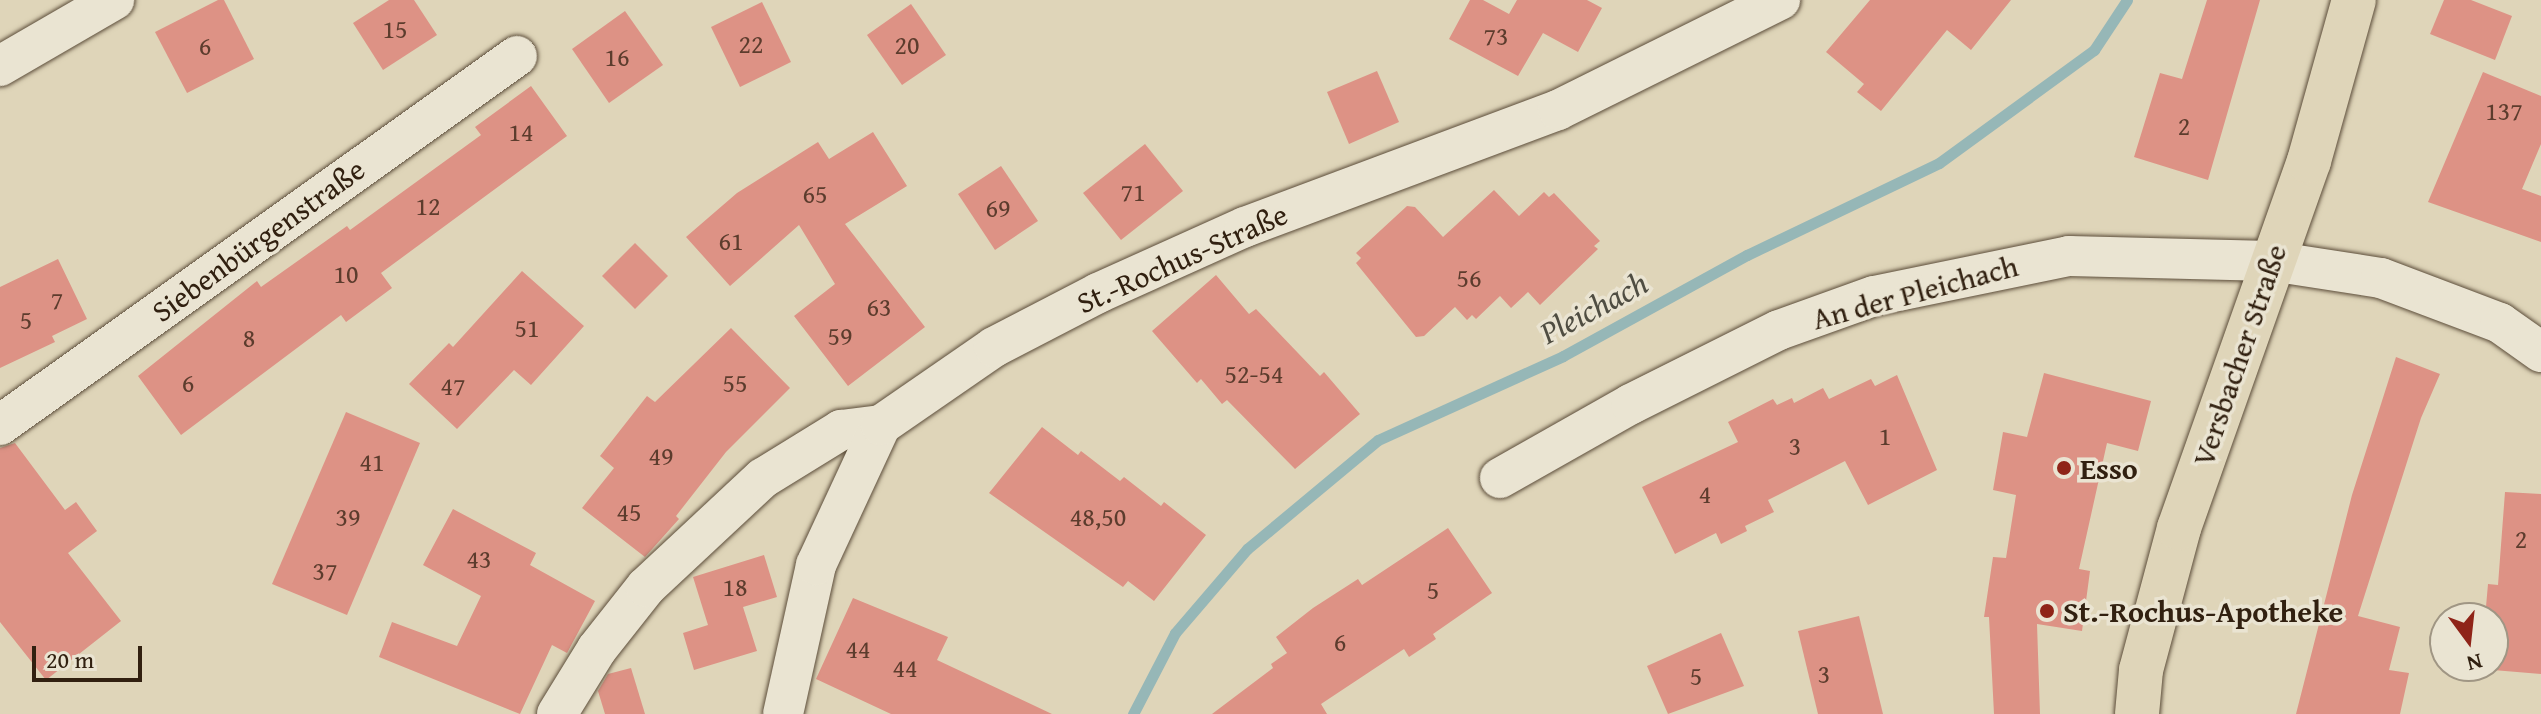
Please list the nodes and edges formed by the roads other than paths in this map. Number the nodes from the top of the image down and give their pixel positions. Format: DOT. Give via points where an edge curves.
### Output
graph roads {
  1 [pos="114,0"];
  2 [pos="1780,0"];
  3 [pos="2354,0"];
  4 [pos="517,56"];
  5 [pos="0,66"];
  6 [pos="2271,261"];
  7 [pos="2541,352"];
  8 [pos="0,425"];
  9 [pos="881,425"];
  10 [pos="1500,478"];
  11 [pos="557,714"];
  12 [pos="783,714"];
  13 [pos="2137,714"];
  1 -- 5 [label="street"];
  2 -- 9 [label="street, St.-Rochus-Straße" via="1558,110 1245,227 1098,293 994,347"];
  3 -- 6 [label="main road, Versbacher Straße" via="2309,161"];
  4 -- 8 [label="street, Siebenbürgenstraße"];
  6 -- 7 [label="street, An der Pleichach" via="2381,278 2500,323"];
  6 -- 10 [label="street, An der Pleichach" via="2069,256 1975,271 1874,296 1779,330"];
  6 -- 13 [label="main road, Versbacher Straße" via="2179,528 2141,670"];
  9 -- 11 [label="street" via="841,430 763,478 646,587 597,649"];
  9 -- 12 [label="street" via="816,565"];
}
